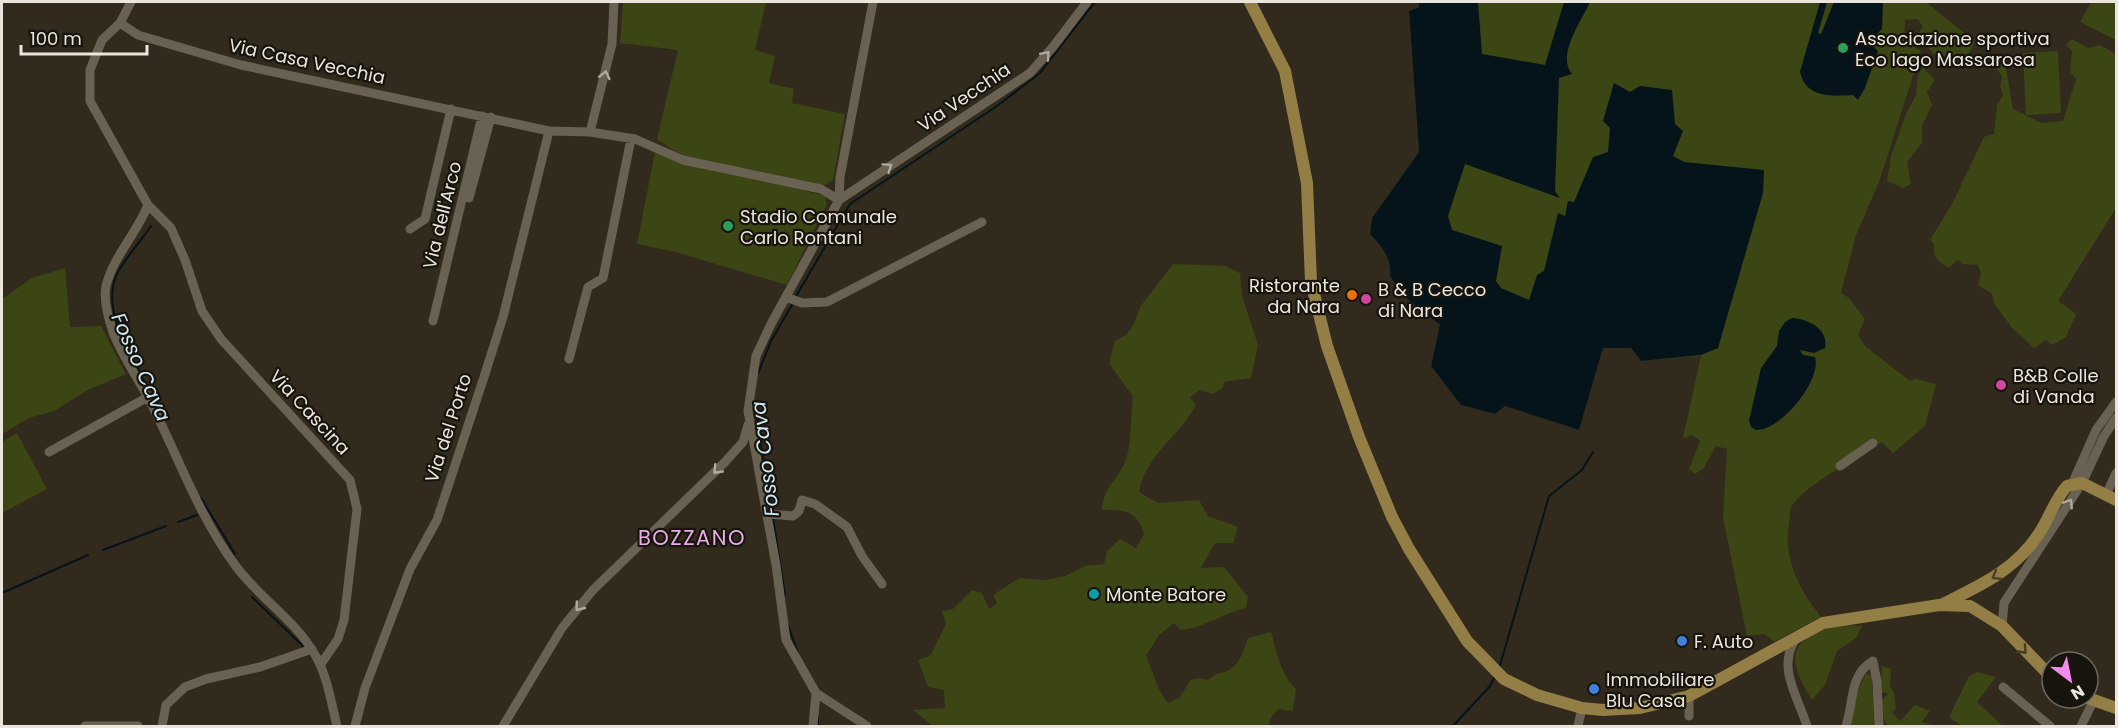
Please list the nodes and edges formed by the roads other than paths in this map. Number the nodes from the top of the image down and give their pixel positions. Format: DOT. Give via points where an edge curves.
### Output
graph roads {
  1 [pos="131,2"];
  2 [pos="614,2"];
  3 [pos="873,2"];
  4 [pos="1087,2"];
  5 [pos="1250,2"];
  6 [pos="120,23"];
  7 [pos="451,109"];
  8 [pos="486,117"];
  9 [pos="549,131"];
  10 [pos="590,132"];
  11 [pos="631,139"];
  12 [pos="839,200"];
  13 [pos="148,205"];
  14 [pos="465,212"];
  15 [pos="982,222"];
  16 [pos="410,229"];
  17 [pos="791,299"];
  18 [pos="433,321"];
  19 [pos="569,359"];
  20 [pos="148,397"];
  21 [pos="2116,402"];
  22 [pos="2116,418"];
  23 [pos="748,423"];
  24 [pos="1873,443"];
  25 [pos="49,452"];
  26 [pos="1839,466"];
  27 [pos="2116,473"];
  28 [pos="2077,483"];
  29 [pos="2111,497"];
  30 [pos="772,513"];
  31 [pos="882,585"];
  32 [pos="1972,589"];
  33 [pos="1939,605"];
  34 [pos="1970,606"];
  35 [pos="2002,626"];
  36 [pos="1797,635"];
  37 [pos="312,649"];
  38 [pos="321,664"];
  39 [pos="2040,666"];
  40 [pos="2003,687"];
  41 [pos="818,694"];
  42 [pos="1689,696"];
  43 [pos="2100,702"];
  44 [pos="1582,708"];
  45 [pos="2116,708"];
  46 [pos="2087,710"];
  47 [pos="1689,716"];
  48 [pos="85,726"];
  49 [pos="138,726"];
  50 [pos="162,726"];
  51 [pos="336,726"];
  52 [pos="356,726"];
  53 [pos="503,726"];
  54 [pos="813,726"];
  55 [pos="867,726"];
  56 [pos="1578,726"];
  57 [pos="1807,726"];
  58 [pos="1846,726"];
  59 [pos="1879,726"];
  60 [pos="2050,726"];
  61 [pos="2081,726"];
  1 -- 6 [label="street, Via Cascina"];
  10 -- 2 [label="street, one-way" via="612,44"];
  3 -- 12 [label="street"];
  12 -- 4 [label="street, Via Vecchia, one-way" via="1030,73"];
  5 -- 44 [label="main road" via="1285,71 1307,183 1311,282 1327,346 1359,437 1409,549 1467,641 1498,673 1537,695"];
  6 -- 7 [label="street, Via Casa Vecchia" via="138,35 241,65"];
  6 -- 13 [label="street, Via Cascina" via="102,40 90,70 90,100"];
  7 -- 8 [label="street, Via Casa Vecchia"];
  7 -- 16 [label="street" via="425,219"];
  8 -- 9 [label="street, Via Casa Vecchia"];
  8 -- 14 [label="street"];
  8 -- 18 [label="street, Via dell'Arco"];
  9 -- 10 [label="street, Via Casa Vecchia"];
  9 -- 52 [label="street, Via del Porto" via="503,317 484,377 436,520 410,569 365,688"];
  10 -- 11 [label="street, Via Casa Vecchia"];
  11 -- 12 [label="street, Via Casa Vecchia" via="683,160 821,189"];
  11 -- 19 [label="street" via="603,278 588,287"];
  12 -- 17 [label="street"];
  13 -- 20 [label="street" via="106,287 106,306 114,335"];
  13 -- 38 [label="street, Via Cascina" via="171,228 202,311 221,339 350,480 357,509 344,620 338,639"];
  15 -- 17 [label="street" via="843,296 827,302"];
  17 -- 23 [label="street" via="756,356"];
  20 -- 25 [label="street"];
  20 -- 37 [label="street" via="212,529 236,566"];
  21 -- 28 [label="street" via="2096,430"];
  22 -- 28 [label="street"];
  23 -- 30 [label="street"];
  23 -- 53 [label="street, one-way" via="743,442 688,501 592,590 561,628"];
  24 -- 26 [label="street"];
  27 -- 29 [label="street"];
  28 -- 29 [label="main road"];
  28 -- 32 [label="main road, one-way" via="2062,491 2039,534 2020,559"];
  35 -- 28 [label="street, one-way" via="2004,603"];
  30 -- 31 [label="street" via="793,516 802,500 815,504 847,527"];
  30 -- 41 [label="street" via="786,640"];
  32 -- 33 [label="main road"];
  32 -- 34 [label="main road"];
  33 -- 34 [label="main road"];
  33 -- 36 [label="main road" via="1823,623"];
  34 -- 35 [label="main road"];
  35 -- 39 [label="main road, one-way"];
  36 -- 42 [label="main road"];
  36 -- 57 [label="street" via="1787,651 1785,668"];
  37 -- 38 [label="street"];
  37 -- 50 [label="street" via="185,687 166,705"];
  38 -- 51 [label="street"];
  40 -- 60 [label="street"];
  41 -- 54 [label="street"];
  41 -- 55 [label="street"];
  42 -- 44 [label="main road" via="1640,708"];
  42 -- 47 [label="street"];
  43 -- 45 [label="main road"];
  44 -- 56 [label="street"];
  46 -- 61 [label="street"];
  48 -- 49 [label="street"];
  58 -- 59 [label="street" via="1854,681 1862,667 1873,661"];
}
